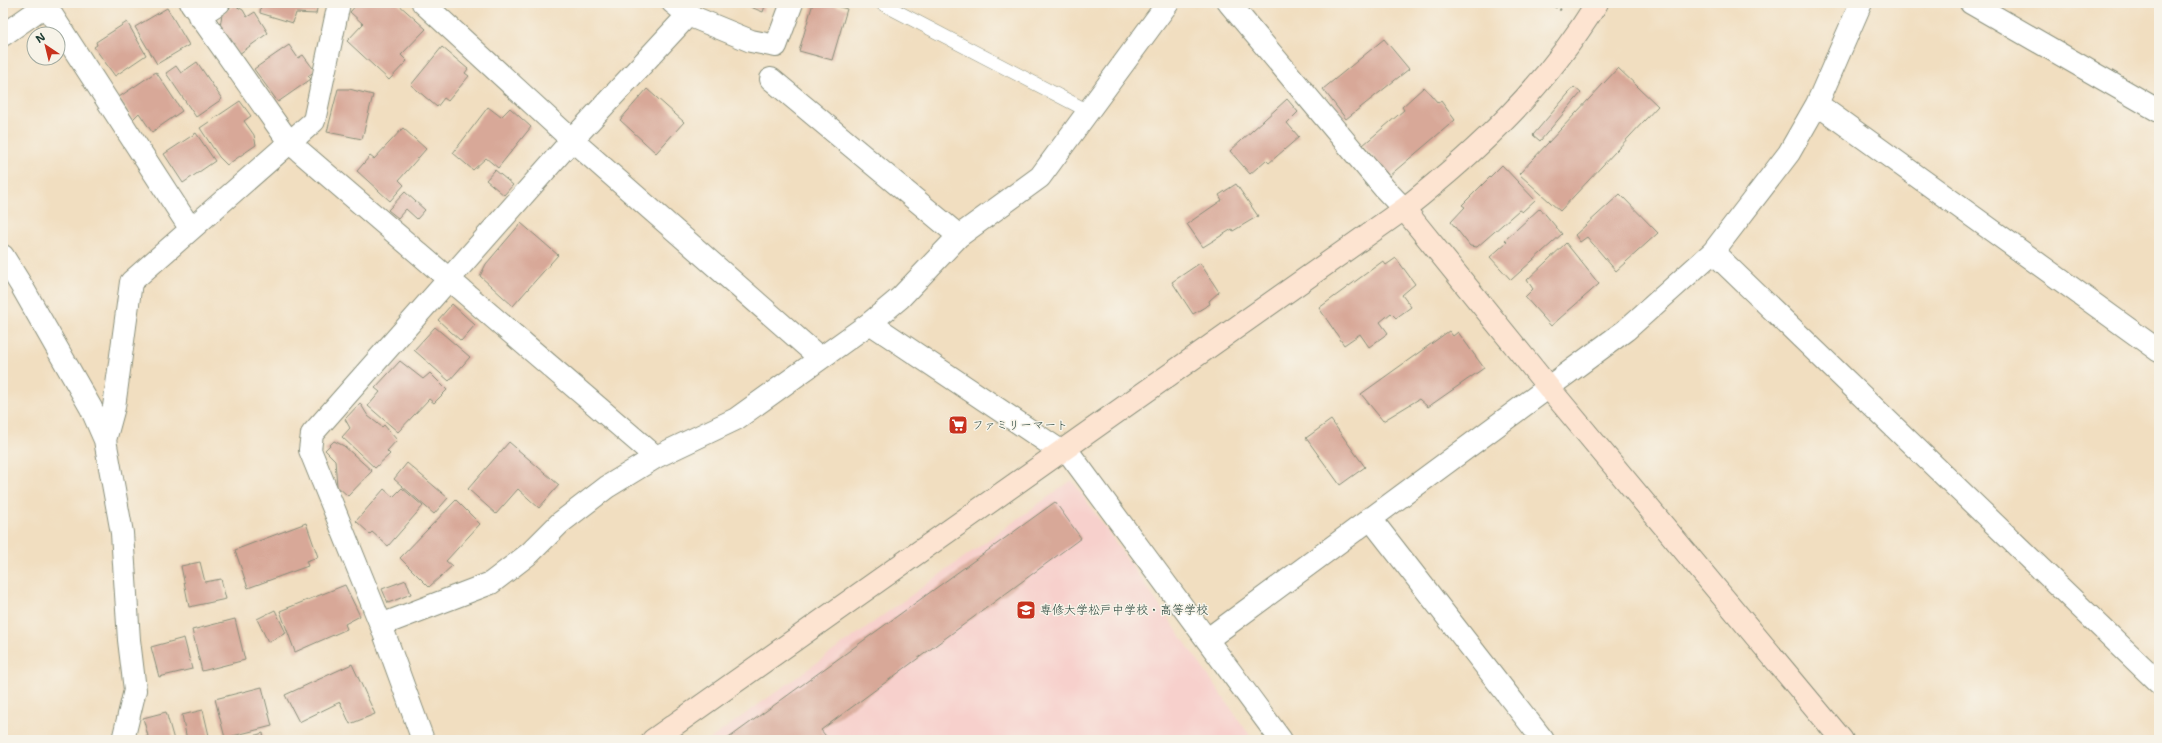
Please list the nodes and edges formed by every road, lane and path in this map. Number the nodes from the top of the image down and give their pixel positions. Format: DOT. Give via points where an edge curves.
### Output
graph roads {
  1 [pos="219,3"];
  2 [pos="339,3"];
  3 [pos="423,3"];
  4 [pos="792,3"];
  5 [pos="881,3"];
  6 [pos="1168,3"];
  7 [pos="1229,3"];
  8 [pos="1549,3"];
  9 [pos="1598,3"];
  10 [pos="1861,3"];
  11 [pos="1971,3"];
  12 [pos="45,4"];
  13 [pos="681,9"];
  14 [pos="195,10"];
  15 [pos="1565,12"];
  16 [pos="3,35"];
  17 [pos="771,79"];
  18 [pos="1817,104"];
  19 [pos="1088,111"];
  20 [pos="2159,111"];
  21 [pos="572,140"];
  22 [pos="290,142"];
  23 [pos="1404,209"];
  24 [pos="190,228"];
  25 [pos="959,236"];
  26 [pos="1713,252"];
  27 [pos="3,256"];
  28 [pos="449,279"];
  29 [pos="870,323"];
  30 [pos="2159,351"];
  31 [pos="820,358"];
  32 [pos="1549,388"];
  33 [pos="105,440"];
  34 [pos="1064,450"];
  35 [pos="656,457"];
  36 [pos="1370,518"];
  37 [pos="381,625"];
  38 [pos="1208,639"];
  39 [pos="2159,684"];
  40 [pos="123,740"];
  41 [pos="423,740"];
  42 [pos="653,740"];
  43 [pos="1281,740"];
  44 [pos="1543,740"];
  45 [pos="1842,740"];
  1 -- 14 [label="street"];
  2 -- 22 [label="street" via="314,122"];
  3 -- 21 [label="street"];
  4 -- 13 [label="street" via="776,46 751,41"];
  5 -- 19 [label="lane"];
  6 -- 19 [label="street"];
  7 -- 23 [label="street"];
  8 -- 15 [label="path"];
  9 -- 23 [label="street" via="1558,61 1527,98 1476,149"];
  10 -- 18 [label="street"];
  11 -- 20 [label="street"];
  12 -- 16 [label="street"];
  12 -- 24 [label="street"];
  13 -- 21 [label="street"];
  14 -- 22 [label="street"];
  17 -- 25 [label="street"];
  18 -- 26 [label="street" via="1788,153"];
  18 -- 30 [label="street"];
  19 -- 25 [label="street" via="1040,177"];
  21 -- 28 [label="street"];
  21 -- 31 [label="street"];
  22 -- 24 [label="street"];
  22 -- 28 [label="street"];
  23 -- 32 [label="street"];
  23 -- 34 [label="street"];
  24 -- 33 [label="street" via="131,282 114,407"];
  25 -- 29 [label="street" via="900,298"];
  26 -- 32 [label="street" via="1626,330"];
  26 -- 39 [label="street"];
  27 -- 33 [label="street" via="91,408"];
  28 -- 35 [label="street"];
  28 -- 37 [label="street" via="312,434 310,450"];
  29 -- 31 [label="street"];
  29 -- 34 [label="street"];
  31 -- 35 [label="street" via="736,419"];
  32 -- 36 [label="street"];
  32 -- 45 [label="street"];
  33 -- 40 [label="street" via="122,533 135,690"];
  34 -- 38 [label="street"];
  34 -- 42 [label="street"];
  35 -- 37 [label="street" via="607,487 560,523 530,553 491,583"];
  36 -- 38 [label="street"];
  36 -- 44 [label="street"];
  37 -- 41 [label="street"];
  38 -- 43 [label="street"];
}
